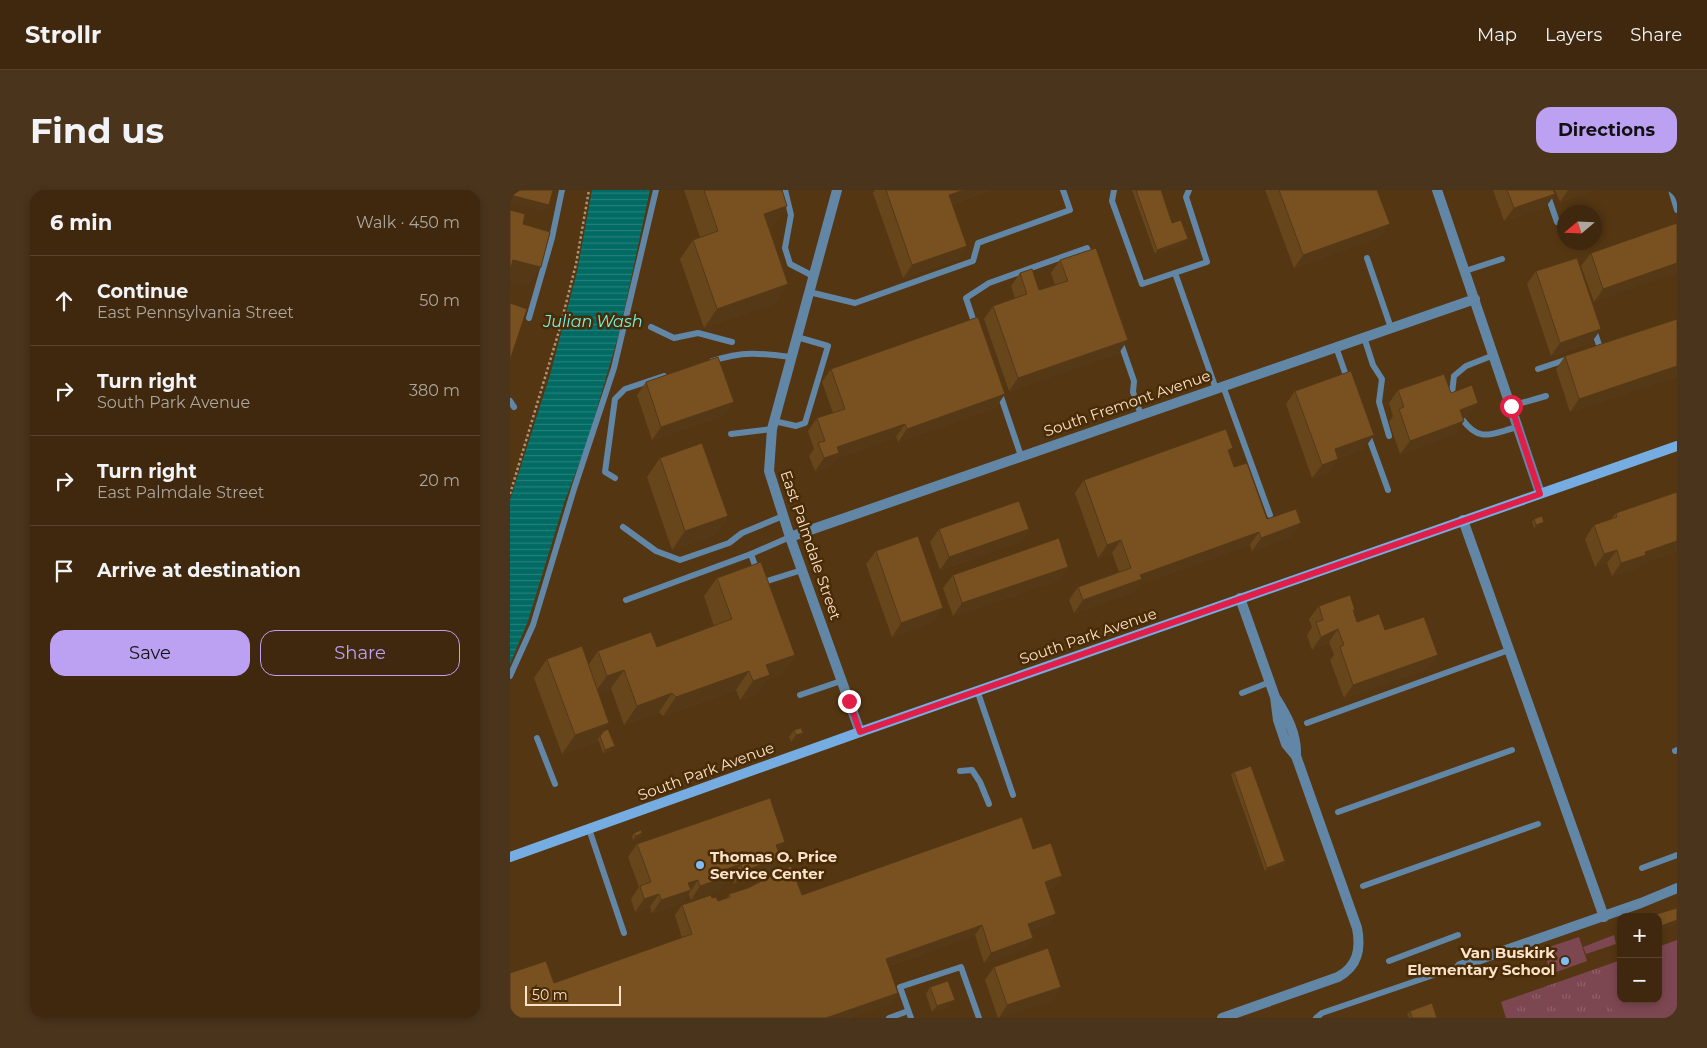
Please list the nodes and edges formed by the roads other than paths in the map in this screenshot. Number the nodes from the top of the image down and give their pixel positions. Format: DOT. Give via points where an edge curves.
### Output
graph roads {
  1 [pos="562,190"];
  2 [pos="656,190"];
  3 [pos="785,190"];
  4 [pos="836,190"];
  5 [pos="1063,190"];
  6 [pos="1114,190"];
  7 [pos="1189,190"];
  8 [pos="1437,190"];
  9 [pos="1546,190"];
  10 [pos="1671,190"];
  11 [pos="1677,210"];
  12 [pos="1556,222"];
  13 [pos="1367,258"];
  14 [pos="1502,259"];
  15 [pos="1093,266"];
  16 [pos="1465,272"];
  17 [pos="1175,273"];
  18 [pos="813,276"];
  19 [pos="809,292"];
  20 [pos="1475,299"];
  21 [pos="529,318"];
  22 [pos="1591,320"];
  23 [pos="651,328"];
  24 [pos="1391,328"];
  25 [pos="1116,330"];
  26 [pos="979,335"];
  27 [pos="797,337"];
  28 [pos="1364,337"];
  29 [pos="732,342"];
  30 [pos="1336,347"];
  31 [pos="1591,351"];
  32 [pos="1494,355"];
  33 [pos="791,357"];
  34 [pos="1573,357"];
  35 [pos="706,363"];
  36 [pos="1538,369"];
  37 [pos="670,374"];
  38 [pos="995,382"];
  39 [pos="1219,387"];
  40 [pos="1352,392"];
  41 [pos="1546,396"];
  42 [pos="1455,401"];
  43 [pos="1511,406"];
  44 [pos="1141,415"];
  45 [pos="1462,419"];
  46 [pos="773,425"];
  47 [pos="1518,427"];
  48 [pos="1365,429"];
  49 [pos="731,434"];
  50 [pos="1389,436"];
  51 [pos="1677,446"];
  52 [pos="1022,456"];
  53 [pos="615,478"];
  54 [pos="1388,490"];
  55 [pos="1540,494"];
  56 [pos="1270,514"];
  57 [pos="783,516"];
  58 [pos="1463,520"];
  59 [pos="623,527"];
  60 [pos="790,536"];
  61 [pos="751,554"];
  62 [pos="802,570"];
  63 [pos="1240,598"];
  64 [pos="626,600"];
  65 [pos="1509,650"];
  66 [pos="510,676"];
  67 [pos="841,681"];
  68 [pos="1270,682"];
  69 [pos="977,690"];
  70 [pos="1242,693"];
  71 [pos="800,695"];
  72 [pos="1307,723"];
  73 [pos="860,732"];
  74 [pos="537,738"];
  75 [pos="1512,750"];
  76 [pos="960,771"];
  77 [pos="555,784"];
  78 [pos="1013,795"];
  79 [pos="989,804"];
  80 [pos="1338,812"];
  81 [pos="1538,824"];
  82 [pos="589,829"];
  83 [pos="1677,855"];
  84 [pos="510,857"];
  85 [pos="1642,868"];
  86 [pos="1363,886"];
  87 [pos="1677,888"];
  88 [pos="1604,916"];
  89 [pos="624,933"];
  90 [pos="1458,935"];
  91 [pos="1389,960"];
  92 [pos="1460,966"];
  93 [pos="910,1015"];
  94 [pos="890,1018"];
  95 [pos="979,1018"];
  96 [pos="1222,1018"];
  97 [pos="1316,1018"];
  1 -- 21 [label="lane"];
  2 -- 66 [label="lane" via="614,368 533,624"];
  3 -- 18 [label="lane" via="791,215 785,248 790,264"];
  4 -- 18 [label="street, East Palmdale Street"];
  5 -- 19 [label="lane" via="1070,210 978,243 973,261 855,303"];
  6 -- 17 [label="lane" via="1112,201 1142,284"];
  7 -- 17 [label="lane" via="1186,197 1207,262"];
  8 -- 16 [label="street"];
  9 -- 12 [label="lane"];
  10 -- 11 [label="lane"];
  13 -- 24 [label="lane"];
  14 -- 16 [label="lane"];
  15 -- 26 [label="lane" via="1087,248 989,283 966,298"];
  16 -- 20 [label="street"];
  17 -- 39 [label="lane"];
  18 -- 19 [label="street, East Palmdale Street"];
  19 -- 27 [label="street, East Palmdale Street"];
  20 -- 24 [label="street, South Fremont Avenue"];
  20 -- 32 [label="street"];
  22 -- 31 [label="lane" via="1600,348"];
  23 -- 29 [label="lane" via="674,338 698,333"];
  24 -- 28 [label="street, South Fremont Avenue"];
  25 -- 44 [label="lane" via="1134,381 1133,392"];
  27 -- 33 [label="street, East Palmdale Street"];
  27 -- 46 [label="lane" via="828,346 805,423"];
  28 -- 30 [label="street, South Fremont Avenue"];
  28 -- 50 [label="lane" via="1373,365 1382,379 1379,402"];
  30 -- 39 [label="street, South Fremont Avenue"];
  30 -- 40 [label="lane"];
  32 -- 42 [label="lane" via="1466,366 1454,376 1452,392"];
  32 -- 43 [label="street"];
  33 -- 35 [label="lane" via="733,354"];
  33 -- 46 [label="street, East Palmdale Street"];
  34 -- 36 [label="lane"];
  37 -- 53 [label="lane" via="625,389 615,398 605,472"];
  38 -- 52 [label="lane"];
  39 -- 44 [label="street, South Fremont Avenue"];
  39 -- 56 [label="lane"];
  41 -- 43 [label="lane"];
  43 -- 47 [label="street"];
  44 -- 52 [label="street, South Fremont Avenue"];
  45 -- 47 [label="lane" via="1479,435"];
  46 -- 49 [label="lane"];
  46 -- 57 [label="street, East Palmdale Street" via="769,471"];
  47 -- 55 [label="street"];
  48 -- 54 [label="lane"];
  51 -- 55 [label="main road, South Park Avenue"];
  52 -- 60 [label="street, South Fremont Avenue"];
  55 -- 58 [label="main road, South Park Avenue"];
  57 -- 59 [label="lane" via="742,533 729,543 680,560 656,551"];
  57 -- 60 [label="street, East Palmdale Street"];
  58 -- 63 [label="main road, South Park Avenue"];
  58 -- 65 [label="street"];
  60 -- 61 [label="lane"];
  60 -- 62 [label="street, East Palmdale Street"];
  61 -- 62 [label="lane" via="762,584"];
  61 -- 64 [label="lane"];
  62 -- 67 [label="street, East Palmdale Street"];
  63 -- 68 [label="street"];
  63 -- 69 [label="main road, South Park Avenue"];
  65 -- 72 [label="lane"];
  65 -- 88 [label="street"];
  67 -- 71 [label="lane"];
  67 -- 73 [label="street, East Palmdale Street"];
  68 -- 70 [label="lane"];
  68 -- 96 [label="street" via="1286,744 1296,756 1356,928 1359,946 1357,958 1346,973"];
  69 -- 73 [label="main road, South Park Avenue"];
  69 -- 78 [label="lane"];
  73 -- 82 [label="main road, South Park Avenue"];
  74 -- 77 [label="lane"];
  75 -- 80 [label="lane"];
  76 -- 79 [label="lane" via="972,770"];
  81 -- 86 [label="lane"];
  82 -- 84 [label="main road, South Park Avenue"];
  82 -- 89 [label="lane"];
  83 -- 85 [label="lane"];
  87 -- 88 [label="street"];
  88 -- 92 [label="street"];
  90 -- 91 [label="lane"];
  92 -- 97 [label="lane" via="1322,1013"];
  93 -- 94 [label="lane"];
  93 -- 95 [label="lane" via="900,987 961,966"];
}
